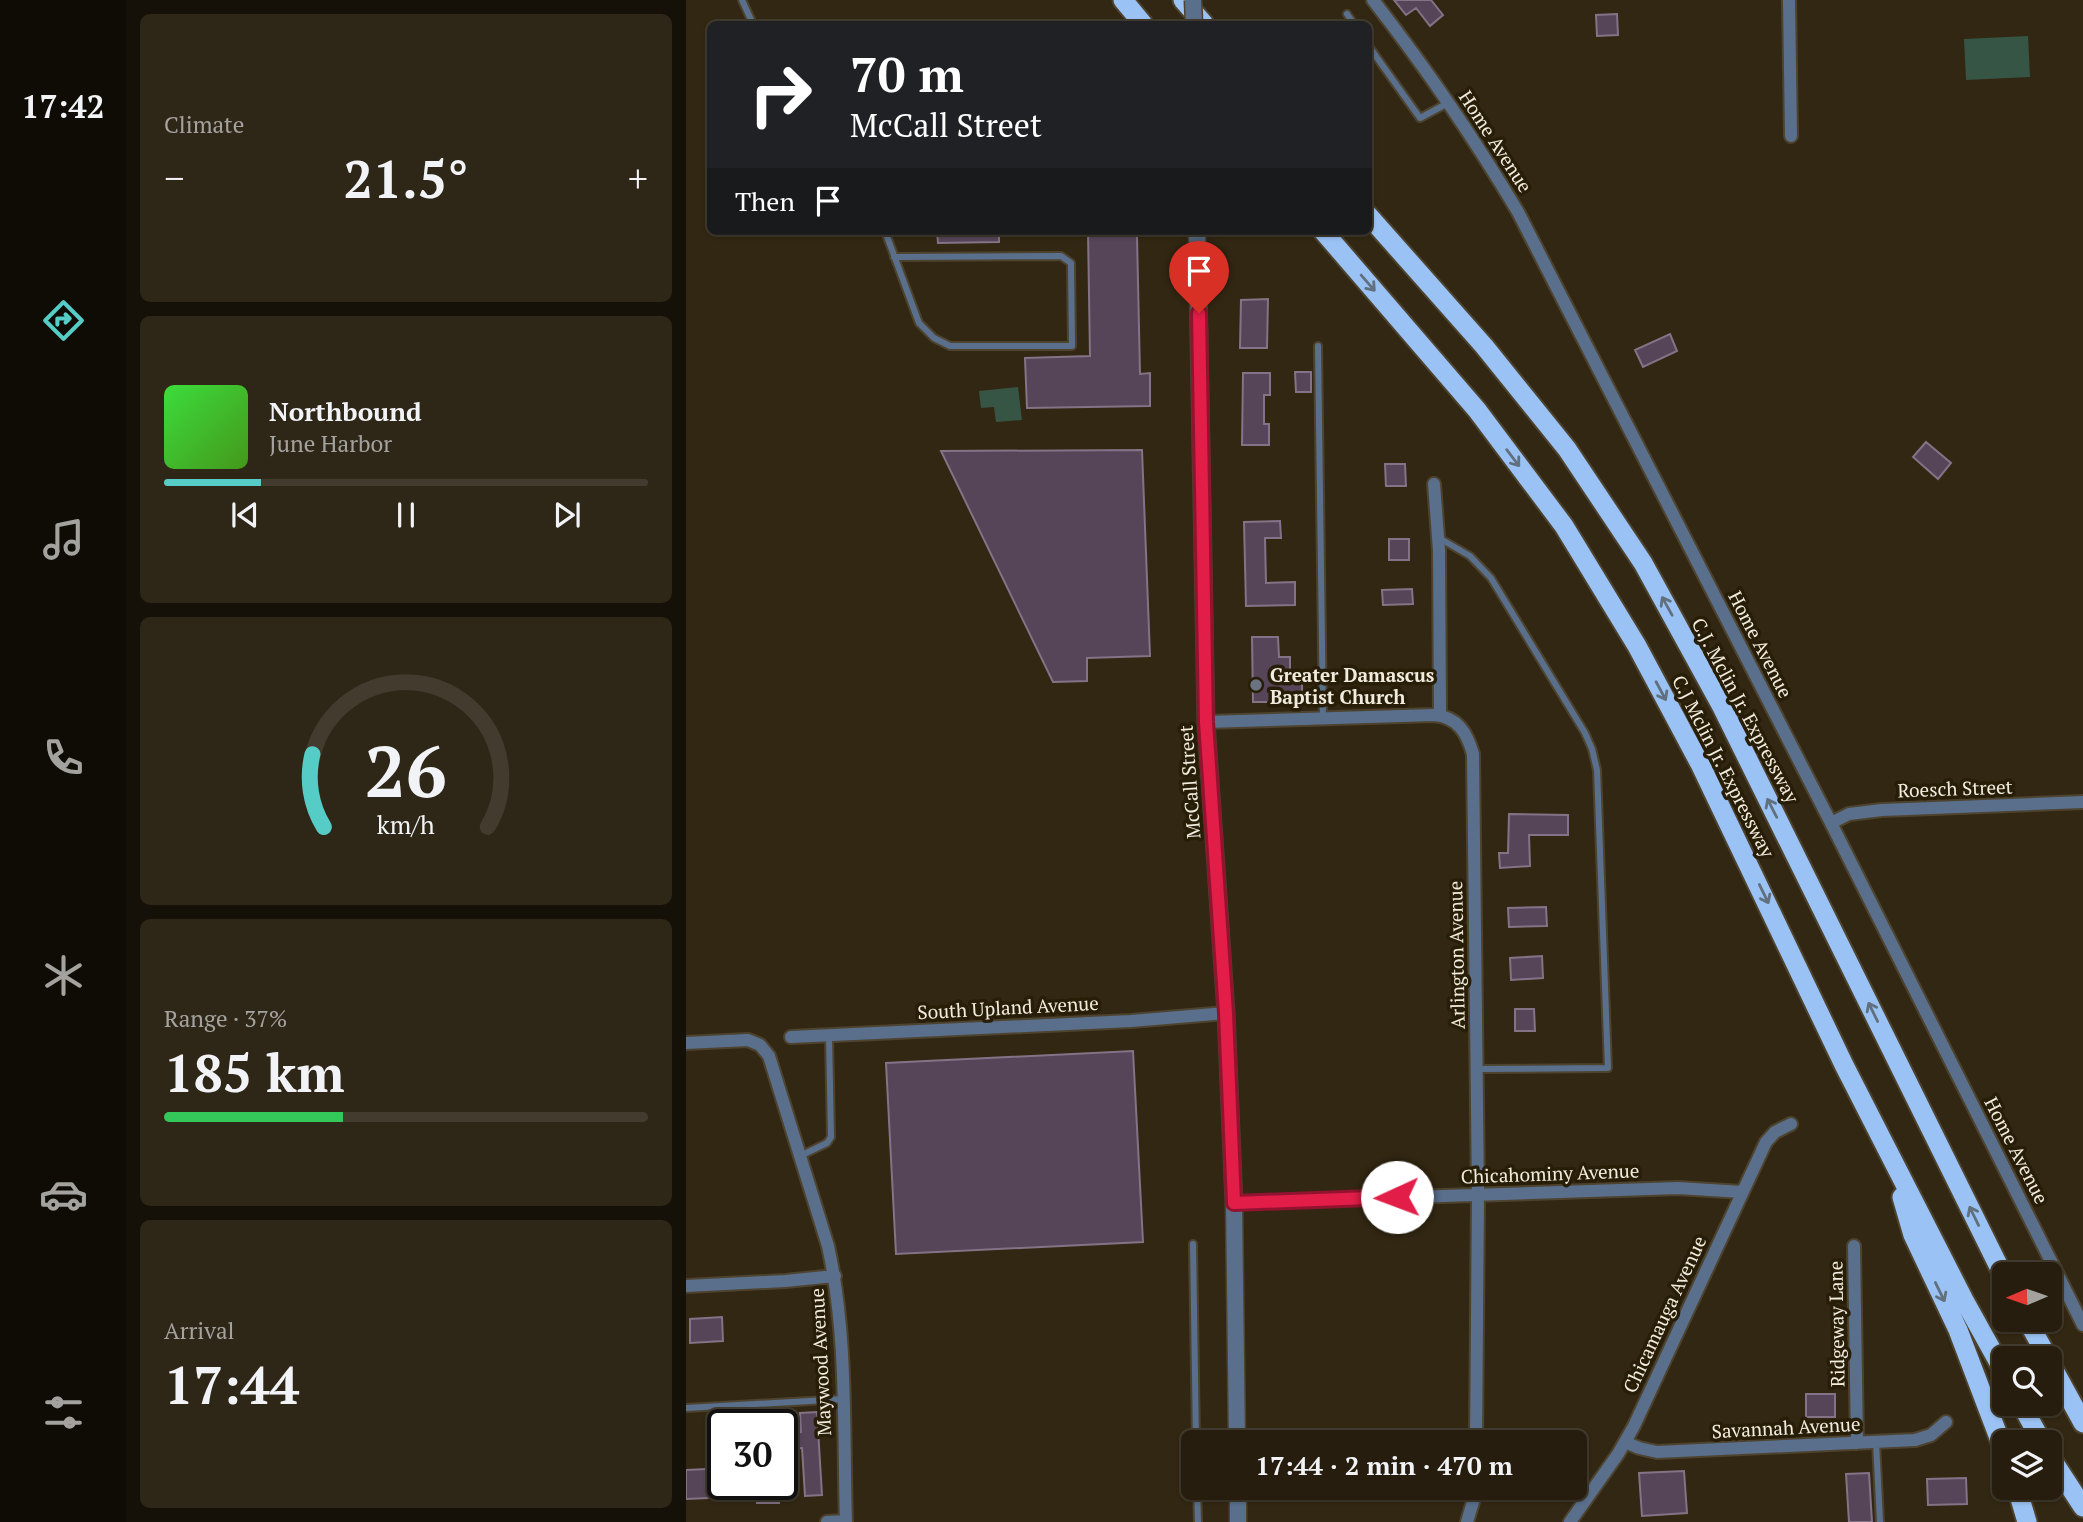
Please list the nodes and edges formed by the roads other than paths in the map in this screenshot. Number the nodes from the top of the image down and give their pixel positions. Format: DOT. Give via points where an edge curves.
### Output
graph roads {
  1 [pos="742,0"];
  2 [pos="1123,0"];
  3 [pos="1183,0"];
  4 [pos="1193,0"];
  5 [pos="1373,0"];
  6 [pos="1789,0"];
  7 [pos="1347,14"];
  8 [pos="752,21"];
  9 [pos="1140,21"];
  10 [pos="1194,21"];
  11 [pos="1202,21"];
  12 [pos="1352,21"];
  13 [pos="1372,50"];
  14 [pos="1448,103"];
  15 [pos="1791,136"];
  16 [pos="1372,220"];
  17 [pos="886,235"];
  18 [pos="1197,235"];
  19 [pos="1327,235"];
  20 [pos="894,257"];
  21 [pos="1318,346"];
  22 [pos="1434,484"];
  23 [pos="1438,538"];
  24 [pos="1440,715"];
  25 [pos="1323,718"];
  26 [pos="1206,722"];
  27 [pos="2083,802"];
  28 [pos="1832,823"];
  29 [pos="1226,1013"];
  30 [pos="829,1035"];
  31 [pos="791,1037"];
  32 [pos="686,1044"];
  33 [pos="1477,1069"];
  34 [pos="1791,1124"];
  35 [pos="800,1156"];
  36 [pos="1892,1159"];
  37 [pos="1742,1192"];
  38 [pos="1478,1194"];
  39 [pos="1234,1203"];
  40 [pos="1193,1244"];
  41 [pos="1854,1246"];
  42 [pos="1997,1262"];
  43 [pos="835,1276"];
  44 [pos="686,1286"];
  45 [pos="2083,1325"];
  46 [pos="1992,1350"];
  47 [pos="2062,1385"];
  48 [pos="845,1399"];
  49 [pos="686,1408"];
  50 [pos="1946,1422"];
  51 [pos="2083,1423"];
  52 [pos="1196,1430"];
  53 [pos="1237,1430"];
  54 [pos="1476,1430"];
  55 [pos="1996,1430"];
  56 [pos="1625,1442"];
  57 [pos="1876,1442"];
  58 [pos="1857,1443"];
  59 [pos="2062,1475"];
  60 [pos="1197,1500"];
  61 [pos="1238,1500"];
  62 [pos="1474,1500"];
  63 [pos="2021,1500"];
  64 [pos="2083,1507"];
  65 [pos="846,1521"];
  66 [pos="827,1522"];
  67 [pos="1198,1522"];
  68 [pos="1238,1522"];
  69 [pos="1467,1522"];
  70 [pos="1570,1522"];
  71 [pos="1880,1522"];
  72 [pos="2027,1522"];
  1 -- 8 [label="lane"];
  2 -- 9 [label="highway"];
  3 -- 11 [label="highway"];
  4 -- 10 [label="street, bridge"];
  5 -- 14 [label="street, Home Avenue"];
  6 -- 15 [label="street"];
  7 -- 12 [label="lane"];
  13 -- 14 [label="lane" via="1420,118"];
  14 -- 28 [label="street, Home Avenue" via="1524,224"];
  42 -- 16 [label="highway, C.J. Mclin Jr. Expressway, one-way" via="1722,707 1643,563 1567,449"];
  17 -- 20 [label="lane"];
  18 -- 26 [label="street, McCall Street"];
  19 -- 36 [label="highway, C.J Mclin Jr. Expressway, one-way" via="1478,410 1564,526 1637,646 1700,764"];
  20 -- 20 [label="lane" via="919,323 934,338 950,346 1072,346 1071,263 1060,256"];
  21 -- 25 [label="lane"];
  22 -- 23 [label="street"];
  23 -- 24 [label="street"];
  23 -- 33 [label="lane" via="1470,556 1491,578 1585,733 1597,770 1608,1068"];
  24 -- 25 [label="street"];
  24 -- 33 [label="street, Arlington Avenue" via="1461,727 1473,754"];
  25 -- 26 [label="street"];
  26 -- 29 [label="street, McCall Street"];
  27 -- 28 [label="street, Roesch Street" via="1882,810 1849,814"];
  28 -- 45 [label="street, Home Avenue"];
  29 -- 30 [label="street, South Upland Avenue"];
  29 -- 39 [label="street, McCall Street"];
  30 -- 31 [label="street, South Upland Avenue"];
  30 -- 35 [label="lane" via="831,1138"];
  32 -- 35 [label="street, Maywood Avenue" via="748,1040 760,1045 769,1056"];
  33 -- 38 [label="street, Arlington Avenue"];
  34 -- 37 [label="street, Chicamauga Avenue" via="1766,1142"];
  35 -- 43 [label="street, Maywood Avenue"];
  36 -- 46 [label="highway, C.J Mclin Jr. Expressway"];
  36 -- 55 [label="highway, one-way" via="1913,1235 1958,1330"];
  37 -- 38 [label="street, Chicahominy Avenue" via="1678,1188"];
  37 -- 56 [label="street, Chicamauga Avenue"];
  38 -- 39 [label="street, Chicahominy Avenue"];
  38 -- 54 [label="street, Arlington Avenue"];
  39 -- 53 [label="street, McCall Street"];
  40 -- 52 [label="lane"];
  41 -- 58 [label="street, Ridgeway Lane"];
  43 -- 44 [label="street"];
  43 -- 48 [label="street, Maywood Avenue"];
  47 -- 51 [label="highway"];
  48 -- 49 [label="lane"];
  48 -- 65 [label="street, Maywood Avenue"];
  50 -- 57 [label="street, Savannah Avenue" via="1923,1438"];
  56 -- 58 [label="street, Savannah Avenue" via="1657,1452"];
  56 -- 70 [label="street, Chicamauga Avenue"];
  57 -- 58 [label="street, Savannah Avenue"];
  57 -- 71 [label="lane"];
  59 -- 64 [label="highway"];
  60 -- 67 [label="lane"];
  61 -- 68 [label="street"];
  62 -- 69 [label="street"];
  63 -- 72 [label="highway"];
  65 -- 66 [label="street"];
}
